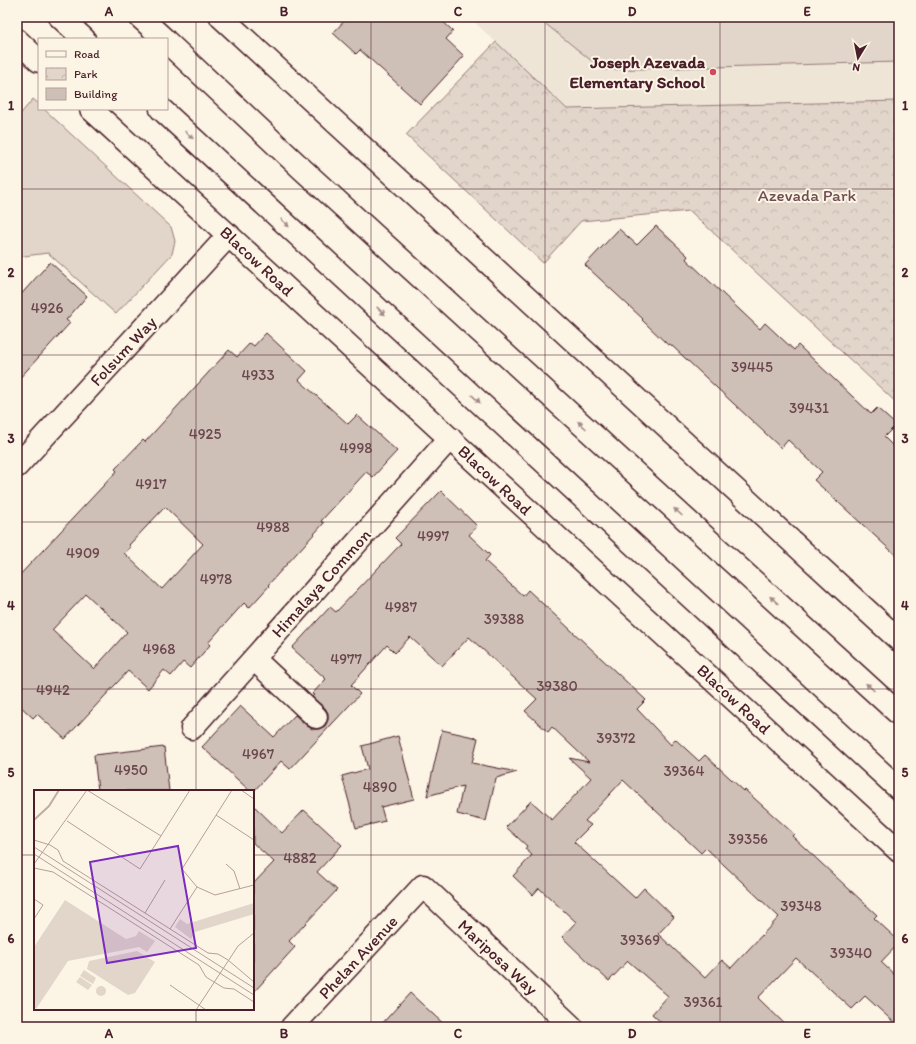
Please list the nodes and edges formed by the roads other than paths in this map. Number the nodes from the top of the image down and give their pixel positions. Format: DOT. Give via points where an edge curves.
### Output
graph roads {
  1 [pos="60,17"];
  2 [pos="140,17"];
  3 [pos="221,17"];
  4 [pos="83,38"];
  5 [pos="163,38"];
  6 [pos="17,40"];
  7 [pos="168,43"];
  8 [pos="38,60"];
  9 [pos="93,110"];
  10 [pos="162,110"];
  11 [pos="229,235"];
  12 [pos="450,438"];
  13 [pos="17,466"];
  14 [pos="899,640"];
  15 [pos="254,659"];
  16 [pos="899,714"];
  17 [pos="316,717"];
  18 [pos="192,728"];
  19 [pos="899,789"];
  20 [pos="899,851"];
  21 [pos="423,886"];
  22 [pos="292,1027"];
  23 [pos="572,1027"];
  1 -- 4 [label="street"];
  2 -- 5 [label="street"];
  3 -- 14 [label="street"];
  6 -- 8 [label="street"];
  16 -- 7 [label="street, one-way" via="308,175"];
  9 -- 11 [label="street, Blacow Road"];
  10 -- 19 [label="street, one-way"];
  11 -- 12 [label="street, Blacow Road"];
  11 -- 13 [label="street, Folsum Way"];
  12 -- 15 [label="street, Himalaya Common"];
  12 -- 20 [label="street, Blacow Road"];
  15 -- 17 [label="street"];
  15 -- 18 [label="street, Himalaya Common"];
  21 -- 22 [label="street, Phelan Avenue"];
  21 -- 23 [label="street, Mariposa Way"];
}
